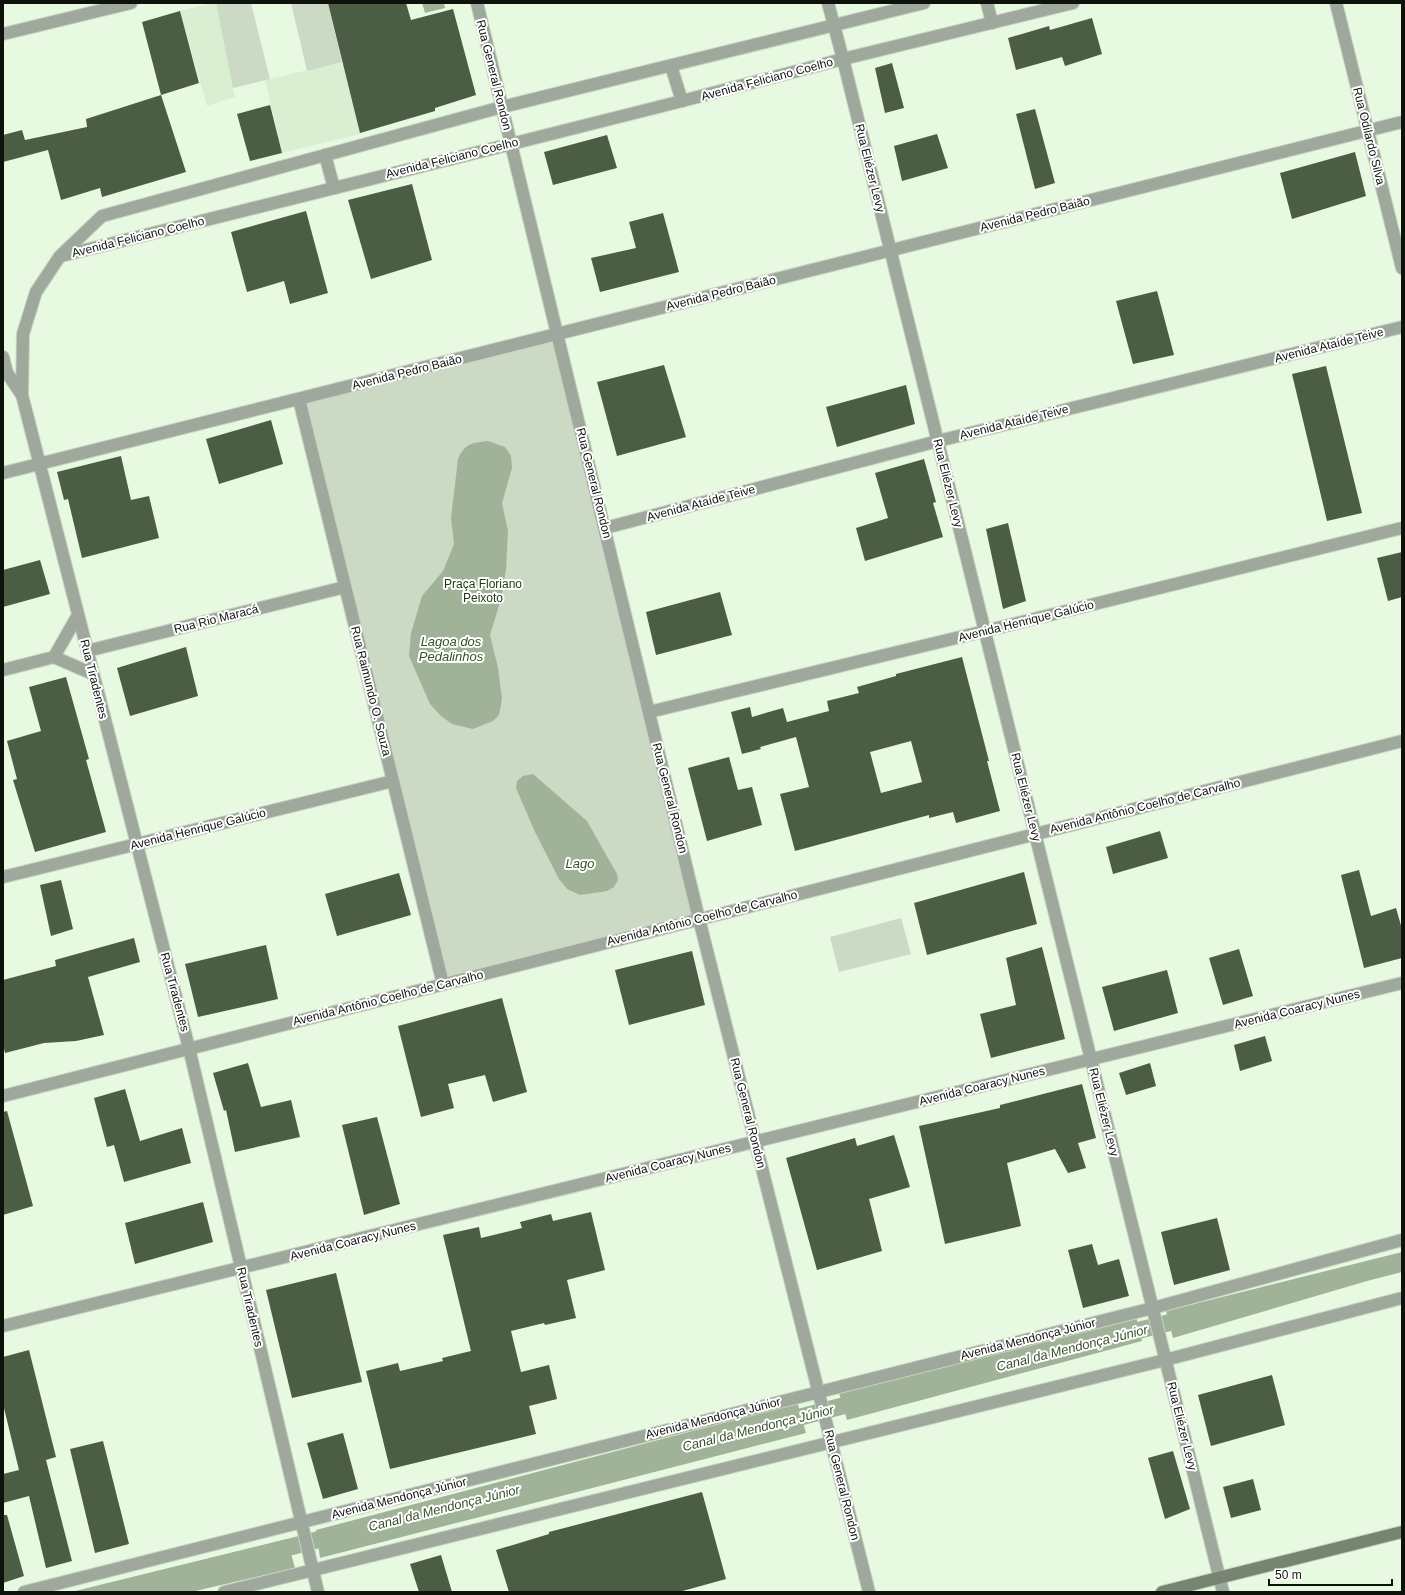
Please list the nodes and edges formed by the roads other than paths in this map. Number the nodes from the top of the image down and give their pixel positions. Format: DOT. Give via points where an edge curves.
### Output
graph roads {
  1 [pos="131,3"];
  2 [pos="477,3"];
  3 [pos="828,3"];
  4 [pos="924,3"];
  5 [pos="987,3"];
  6 [pos="1073,3"];
  7 [pos="1336,3"];
  8 [pos="992,23"];
  9 [pos="833,26"];
  10 [pos="3,34"];
  11 [pos="843,59"];
  12 [pos="671,66"];
  13 [pos="682,102"];
  14 [pos="502,107"];
  15 [pos="1402,122"];
  16 [pos="1368,131"];
  17 [pos="511,144"];
  18 [pos="325,155"];
  19 [pos="334,188"];
  20 [pos="891,250"];
  21 [pos="60,256"];
  22 [pos="1402,268"];
  23 [pos="1402,327"];
  24 [pos="558,334"];
  25 [pos="3,357"];
  26 [pos="22,395"];
  27 [pos="300,399"];
  28 [pos="938,441"];
  29 [pos="40,464"];
  30 [pos="3,473"];
  31 [pos="605,528"];
  32 [pos="1402,528"];
  33 [pos="345,587"];
  34 [pos="78,615"];
  35 [pos="985,631"];
  36 [pos="87,651"];
  37 [pos="54,657"];
  38 [pos="3,670"];
  39 [pos="93,674"];
  40 [pos="649,712"];
  41 [pos="1402,741"];
  42 [pos="393,781"];
  43 [pos="1035,834"];
  44 [pos="136,844"];
  45 [pos="3,877"];
  46 [pos="699,919"];
  47 [pos="1402,983"];
  48 [pos="443,984"];
  49 [pos="189,1048"];
  50 [pos="1091,1060"];
  51 [pos="3,1096"];
  52 [pos="755,1142"];
  53 [pos="1402,1240"];
  54 [pos="241,1268"];
  55 [pos="1402,1298"];
  56 [pos="1154,1312"];
  57 [pos="3,1326"];
  58 [pos="1166,1360"];
  59 [pos="820,1396"];
  60 [pos="831,1441"];
  61 [pos="302,1528"];
  62 [pos="1402,1532"];
  63 [pos="311,1565"];
  64 [pos="1219,1577"];
  65 [pos="24,1592"];
  66 [pos="224,1592"];
  67 [pos="318,1592"];
  68 [pos="869,1592"];
  69 [pos="1162,1592"];
  70 [pos="1223,1592"];
  1 -- 10 [label="street"];
  2 -- 14 [label="street, Rua General Rondon"];
  3 -- 9 [label="street, Rua Eliézer Levy"];
  4 -- 9 [label="street, Avenida Feliciano Coelho"];
  5 -- 8 [label="street"];
  6 -- 8 [label="street, Avenida Feliciano Coelho"];
  7 -- 16 [label="street, Rua Odilardo Silva"];
  8 -- 11 [label="street, Avenida Feliciano Coelho"];
  9 -- 11 [label="street, Rua Eliézer Levy"];
  9 -- 12 [label="street, Avenida Feliciano Coelho"];
  11 -- 13 [label="street, Avenida Feliciano Coelho"];
  11 -- 20 [label="street, Rua Eliézer Levy"];
  12 -- 13 [label="street"];
  12 -- 14 [label="street, Avenida Feliciano Coelho"];
  13 -- 17 [label="street, Avenida Feliciano Coelho"];
  14 -- 17 [label="street, Rua General Rondon"];
  14 -- 18 [label="street, Avenida Feliciano Coelho"];
  15 -- 16 [label="street, Avenida Pedro Baião"];
  16 -- 20 [label="street, Avenida Pedro Baião"];
  16 -- 22 [label="street, Rua Odilardo Silva"];
  17 -- 19 [label="street, Avenida Feliciano Coelho"];
  17 -- 24 [label="street, Rua General Rondon"];
  18 -- 19 [label="street"];
  18 -- 21 [label="street, Avenida Feliciano Coelho" via="102,216"];
  19 -- 21 [label="street, Avenida Feliciano Coelho"];
  20 -- 24 [label="street, Avenida Pedro Baião"];
  20 -- 28 [label="street, Rua Eliézer Levy"];
  21 -- 26 [label="street, Rua Tiradentes" via="36,292 23,334"];
  23 -- 28 [label="street, Avenida Ataíde Teive"];
  24 -- 27 [label="street, Avenida Pedro Baião"];
  24 -- 31 [label="street, Rua General Rondon"];
  25 -- 26 [label="street, Rua Tiradentes" via="6,373"];
  26 -- 29 [label="street, Rua Tiradentes"];
  27 -- 29 [label="street, Avenida Pedro Baião"];
  27 -- 33 [label="street, Rua Raimundo O. Souza"];
  28 -- 31 [label="street, Avenida Ataíde Teive"];
  28 -- 35 [label="street, Rua Eliézer Levy"];
  29 -- 30 [label="street, Avenida Pedro Baião"];
  29 -- 34 [label="street, Rua Tiradentes"];
  31 -- 40 [label="street, Rua General Rondon"];
  32 -- 35 [label="street, Avenida Henrique Galúcio"];
  33 -- 36 [label="street, Rua Rio Maracá"];
  33 -- 42 [label="street, Rua Raimundo O. Souza"];
  34 -- 36 [label="street, Rua Tiradentes"];
  34 -- 37 [label="street"];
  35 -- 40 [label="street, Avenida Henrique Galúcio"];
  35 -- 43 [label="street, Rua Eliézer Levy"];
  36 -- 39 [label="street, Rua Tiradentes"];
  37 -- 38 [label="street"];
  37 -- 39 [label="street"];
  39 -- 44 [label="street, Rua Tiradentes"];
  40 -- 46 [label="street, Rua General Rondon"];
  41 -- 43 [label="street, Avenida Antônio Coelho de Carvalho"];
  42 -- 44 [label="street, Avenida Henrique Galúcio"];
  42 -- 48 [label="street, Rua Raimundo O. Souza"];
  43 -- 46 [label="street, Avenida Antônio Coelho de Carvalho"];
  43 -- 50 [label="street, Rua Eliézer Levy"];
  44 -- 45 [label="street, Avenida Henrique Galúcio"];
  44 -- 49 [label="street, Rua Tiradentes"];
  46 -- 48 [label="street, Avenida Antônio Coelho de Carvalho"];
  46 -- 52 [label="street, Rua General Rondon"];
  47 -- 50 [label="street, Avenida Coaracy Nunes"];
  48 -- 49 [label="street, Avenida Antônio Coelho de Carvalho"];
  49 -- 51 [label="street, Avenida Antônio Coelho de Carvalho"];
  49 -- 54 [label="street, Rua Tiradentes"];
  50 -- 52 [label="street, Avenida Coaracy Nunes"];
  50 -- 56 [label="street, Rua Eliézer Levy"];
  52 -- 54 [label="street, Avenida Coaracy Nunes"];
  52 -- 59 [label="street, Rua General Rondon"];
  53 -- 56 [label="street, Avenida Mendonça Júnior"];
  54 -- 57 [label="street, Avenida Coaracy Nunes"];
  54 -- 61 [label="street, Rua Tiradentes"];
  55 -- 58 [label="street"];
  56 -- 58 [label="street, Rua Eliézer Levy"];
  56 -- 59 [label="street, Avenida Mendonça Júnior"];
  58 -- 60 [label="street"];
  58 -- 64 [label="street, Rua Eliézer Levy"];
  59 -- 60 [label="street, Rua General Rondon"];
  59 -- 61 [label="street, Avenida Mendonça Júnior"];
  60 -- 63 [label="street"];
  60 -- 68 [label="street, Rua General Rondon"];
  61 -- 63 [label="street, Rua Tiradentes"];
  61 -- 65 [label="street, Avenida Mendonça Júnior"];
  62 -- 64 [label="main road"];
  63 -- 66 [label="street"];
  63 -- 67 [label="street, Rua Tiradentes"];
  64 -- 69 [label="main road"];
  64 -- 70 [label="street, Rua Eliézer Levy"];
}
